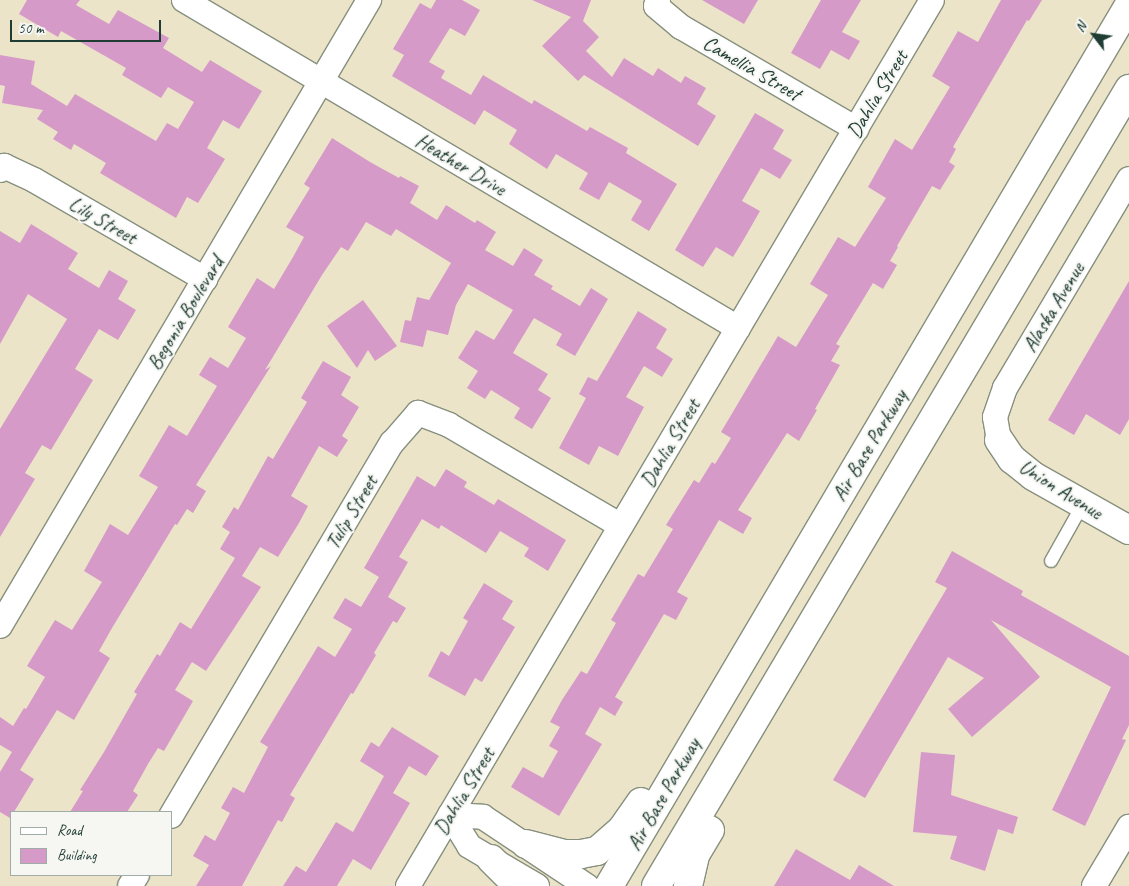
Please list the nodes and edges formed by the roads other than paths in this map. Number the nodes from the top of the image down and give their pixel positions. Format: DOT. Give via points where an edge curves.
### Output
graph roads {
  1 [pos="184,0"];
  2 [pos="369,0"];
  3 [pos="658,0"];
  4 [pos="932,0"];
  5 [pos="1129,5"];
  6 [pos="322,82"];
  7 [pos="1129,89"];
  8 [pos="856,129"];
  9 [pos="0,170"];
  10 [pos="1129,179"];
  11 [pos="205,279"];
  12 [pos="738,328"];
  13 [pos="999,440"];
  14 [pos="1083,504"];
  15 [pos="621,526"];
  16 [pos="1129,530"];
  17 [pos="1051,561"];
  18 [pos="0,626"];
  19 [pos="799,647"];
  20 [pos="692,745"];
  21 [pos="172,814"];
  22 [pos="450,815"];
  23 [pos="1129,827"];
  24 [pos="526,844"];
  25 [pos="491,859"];
  26 [pos="408,886"];
  27 [pos="518,886"];
  28 [pos="536,886"];
  29 [pos="586,886"];
  30 [pos="610,886"];
  31 [pos="656,886"];
  32 [pos="688,886"];
  33 [pos="1094,886"];
  1 -- 6 [label="street, Heather Drive"];
  2 -- 6 [label="street, Begonia Boulevard"];
  3 -- 8 [label="street, Camellia Street" via="656,6 681,27"];
  4 -- 8 [label="street, Dahlia Street"];
  5 -- 20 [label="main road, Air Base Parkway"];
  6 -- 11 [label="street, Begonia Boulevard"];
  6 -- 12 [label="street, Heather Drive"];
  7 -- 19 [label="main road, Air Base Parkway"];
  8 -- 12 [label="street, Dahlia Street"];
  9 -- 11 [label="street, Lily Street" via="4,166 34,180"];
  10 -- 13 [label="street, Alaska Avenue" via="1005,388 995,417"];
  11 -- 18 [label="street, Begonia Boulevard"];
  12 -- 15 [label="street, Dahlia Street"];
  13 -- 14 [label="main road, Union Avenue" via="1012,459 1033,476"];
  14 -- 16 [label="main road, Union Avenue"];
  14 -- 17 [label="lane"];
  15 -- 21 [label="street, Tulip Street" via="449,425 418,413 392,443"];
  15 -- 22 [label="street, Dahlia Street"];
  19 -- 31 [label="main road, Air Base Parkway"];
  19 -- 32 [label="main road" via="757,750 695,854"];
  20 -- 24 [label="main road" via="649,791 622,829 597,851 565,854"];
  20 -- 30 [label="main road, Air Base Parkway"];
  22 -- 24 [label="street" via="483,817"];
  22 -- 25 [label="street" via="469,846"];
  22 -- 26 [label="street, Dahlia Street"];
  23 -- 33 [label="street"];
  24 -- 29 [label="street"];
  25 -- 27 [label="main road"];
  25 -- 28 [label="street"];
}
